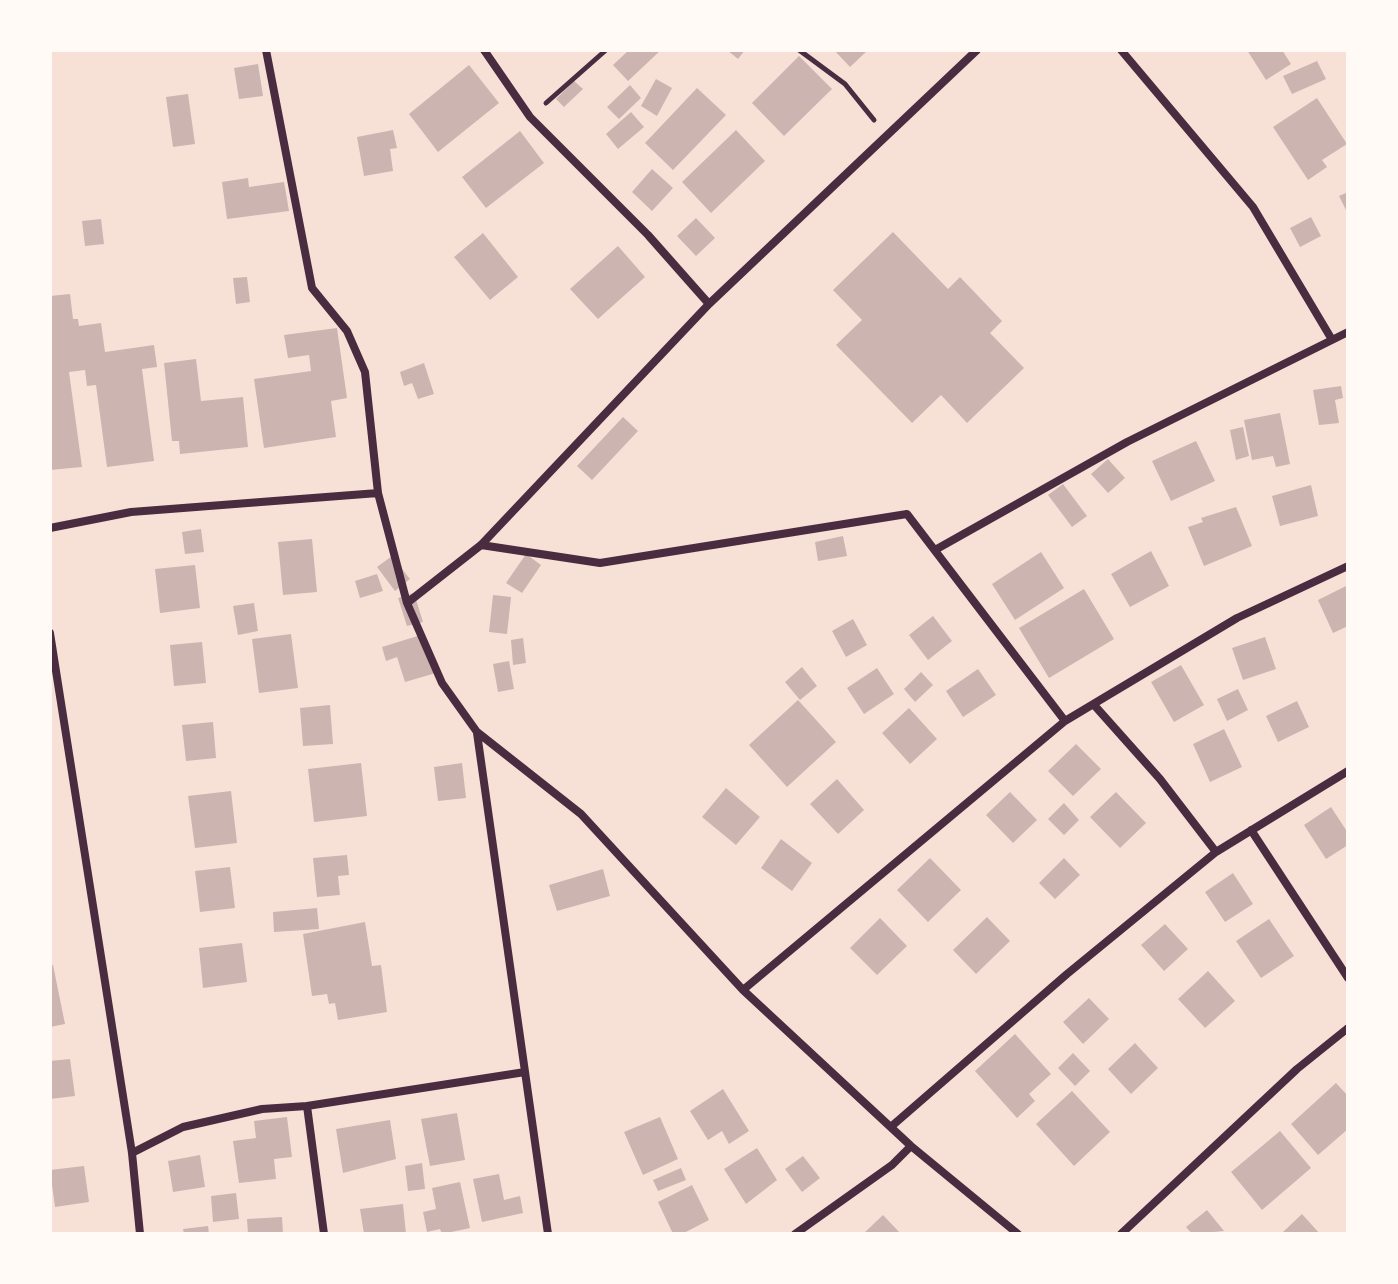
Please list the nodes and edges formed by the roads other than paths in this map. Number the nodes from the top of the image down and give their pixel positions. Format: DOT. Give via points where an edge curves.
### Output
graph roads {
  1 [pos="266,50"];
  2 [pos="484,50"];
  3 [pos="977,50"];
  4 [pos="1121,50"];
  5 [pos="709,304"];
  6 [pos="1348,332"];
  7 [pos="1331,338"];
  8 [pos="378,493"];
  9 [pos="50,528"];
  10 [pos="481,545"];
  11 [pos="935,550"];
  12 [pos="1348,566"];
  13 [pos="407,603"];
  14 [pos="50,633"];
  15 [pos="1095,706"];
  16 [pos="1065,721"];
  17 [pos="477,732"];
  18 [pos="1348,771"];
  19 [pos="1251,830"];
  20 [pos="1216,852"];
  21 [pos="1348,978"];
  22 [pos="743,990"];
  23 [pos="1348,1028"];
  24 [pos="525,1072"];
  25 [pos="307,1106"];
  26 [pos="893,1125"];
  27 [pos="911,1146"];
  28 [pos="132,1153"];
  29 [pos="140,1234"];
  30 [pos="324,1234"];
  31 [pos="548,1234"];
  32 [pos="795,1234"];
  33 [pos="1018,1234"];
  34 [pos="1121,1234"];
  1 -- 8 [label="street" via="312,288 347,331 365,372"];
  2 -- 5 [label="street" via="530,117"];
  3 -- 5 [label="street"];
  4 -- 7 [label="street" via="1253,207"];
  5 -- 10 [label="street"];
  6 -- 7 [label="street"];
  7 -- 11 [label="street" via="1127,442"];
  8 -- 9 [label="street" via="131,512"];
  8 -- 13 [label="street"];
  10 -- 11 [label="street" via="600,563 907,514"];
  10 -- 13 [label="street"];
  11 -- 16 [label="street"];
  12 -- 15 [label="street" via="1237,618"];
  13 -- 17 [label="street" via="442,683"];
  14 -- 28 [label="street"];
  15 -- 16 [label="street"];
  15 -- 20 [label="street"];
  16 -- 22 [label="street"];
  17 -- 22 [label="street" via="581,814"];
  17 -- 24 [label="street"];
  18 -- 19 [label="street"];
  19 -- 20 [label="street"];
  19 -- 21 [label="street"];
  20 -- 26 [label="street"];
  22 -- 26 [label="street"];
  23 -- 34 [label="street"];
  24 -- 25 [label="street"];
  24 -- 31 [label="street"];
  25 -- 28 [label="street" via="262,1109 183,1127"];
  25 -- 30 [label="street"];
  26 -- 27 [label="street"];
  27 -- 32 [label="street"];
  27 -- 33 [label="street"];
  28 -- 29 [label="street"];
}
